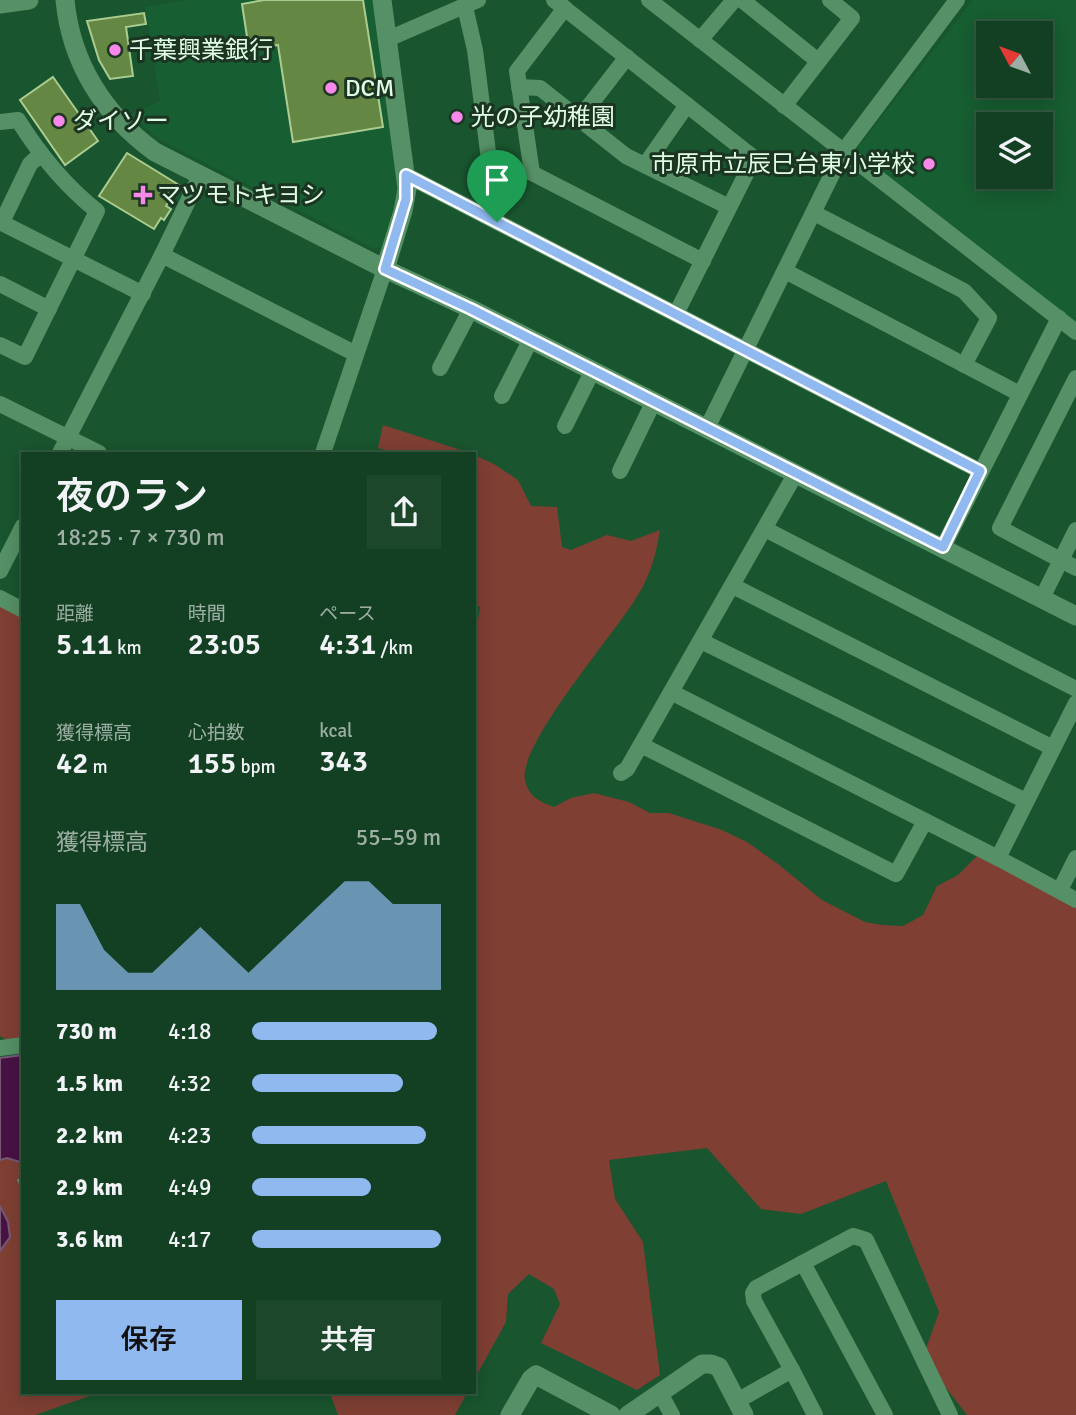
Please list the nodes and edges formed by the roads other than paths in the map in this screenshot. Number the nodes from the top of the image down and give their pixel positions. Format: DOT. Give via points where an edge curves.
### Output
graph roads {
  1 [pos="29,0"];
  2 [pos="65,0"];
  3 [pos="383,0"];
  4 [pos="649,0"];
  5 [pos="734,0"];
  6 [pos="742,0"];
  7 [pos="830,0"];
  8 [pos="957,0"];
  9 [pos="472,3"];
  10 [pos="0,4"];
  11 [pos="559,4"];
  12 [pos="388,39"];
  13 [pos="700,40"];
  14 [pos="627,57"];
  15 [pos="818,61"];
  16 [pos="519,87"];
  17 [pos="687,105"];
  18 [pos="784,106"];
  19 [pos="579,119"];
  20 [pos="0,122"];
  21 [pos="844,152"];
  22 [pos="40,155"];
  23 [pos="645,165"];
  24 [pos="406,175"];
  25 [pos="200,176"];
  26 [pos="729,207"];
  27 [pos="814,213"];
  28 [pos="1,222"];
  29 [pos="497,222"];
  30 [pos="162,255"];
  31 [pos="74,259"];
  32 [pos="703,261"];
  33 [pos="385,269"];
  34 [pos="785,271"];
  35 [pos="0,284"];
  36 [pos="143,294"];
  37 [pos="49,309"];
  38 [pos="471,309"];
  39 [pos="676,314"];
  40 [pos="1059,318"];
  41 [pos="1076,332"];
  42 [pos="531,339"];
  43 [pos="0,345"];
  44 [pos="746,350"];
  45 [pos="356,354"];
  46 [pos="964,365"];
  47 [pos="440,368"];
  48 [pos="593,370"];
  49 [pos="1076,378"];
  50 [pos="1020,394"];
  51 [pos="502,396"];
  52 [pos="654,401"];
  53 [pos="0,404"];
  54 [pos="565,426"];
  55 [pos="707,428"];
  56 [pos="68,438"];
  57 [pos="61,452"];
  58 [pos="97,452"];
  59 [pos="323,452"];
  60 [pos="620,471"];
  61 [pos="980,471"];
  62 [pos="796,473"];
  63 [pos="765,529"];
  64 [pos="21,530"];
  65 [pos="1076,530"];
  66 [pos="943,547"];
  67 [pos="1060,560"];
  68 [pos="1076,568"];
  69 [pos="0,571"];
  70 [pos="733,586"];
  71 [pos="0,598"];
  72 [pos="1042,598"];
  73 [pos="21,609"];
  74 [pos="1076,616"];
  75 [pos="701,641"];
  76 [pos="1076,690"];
  77 [pos="671,692"];
  78 [pos="1076,702"];
  79 [pos="641,744"];
  80 [pos="1053,748"];
  81 [pos="621,773"];
  82 [pos="1026,801"];
  83 [pos="925,821"];
  84 [pos="998,858"];
  85 [pos="1076,858"];
  86 [pos="1060,890"];
  87 [pos="1076,900"];
  88 [pos="21,1045"];
  89 [pos="0,1048"];
  90 [pos="803,1263"];
  91 [pos="792,1370"];
  92 [pos="660,1393"];
  93 [pos="741,1408"];
  94 [pos="509,1415"];
  95 [pos="611,1415"];
  96 [pos="628,1415"];
  97 [pos="672,1415"];
  98 [pos="815,1415"];
  99 [pos="885,1415"];
  100 [pos="950,1415"];
  1 -- 10 [label="street"];
  2 -- 25 [label="street" via="78,56 108,110 155,152"];
  3 -- 12 [label="street"];
  4 -- 13 [label="street"];
  5 -- 13 [label="street"];
  6 -- 15 [label="street"];
  7 -- 15 [label="street" via="852,18"];
  8 -- 21 [label="street"];
  9 -- 12 [label="street"];
  9 -- 29 [label="street"];
  11 -- 14 [label="street"];
  11 -- 16 [label="street" via="517,71"];
  12 -- 24 [label="street"];
  13 -- 18 [label="street"];
  14 -- 17 [label="street"];
  14 -- 19 [label="street"];
  15 -- 18 [label="street"];
  16 -- 19 [label="street" via="540,88"];
  16 -- 32 [label="street" via="532,173"];
  17 -- 23 [label="street"];
  17 -- 26 [label="street" via="754,158"];
  18 -- 21 [label="street"];
  19 -- 23 [label="street"];
  20 -- 22 [label="street" via="18,120"];
  21 -- 27 [label="street"];
  21 -- 40 [label="street"];
  22 -- 28 [label="street" via="30,164"];
  22 -- 31 [label="street" via="97,211"];
  23 -- 26 [label="street"];
  24 -- 29 [label="street"];
  24 -- 33 [label="street" via="406,199"];
  25 -- 30 [label="street"];
  25 -- 33 [label="street"];
  26 -- 32 [label="street"];
  27 -- 34 [label="street"];
  27 -- 46 [label="street" via="964,291 989,318"];
  28 -- 31 [label="street"];
  29 -- 39 [label="street"];
  30 -- 36 [label="street"];
  30 -- 45 [label="street"];
  31 -- 36 [label="street"];
  31 -- 37 [label="street"];
  32 -- 39 [label="street"];
  33 -- 38 [label="street"];
  33 -- 45 [label="street"];
  34 -- 44 [label="street"];
  34 -- 46 [label="street"];
  35 -- 37 [label="street"];
  36 -- 56 [label="street"];
  37 -- 43 [label="street" via="25,357"];
  38 -- 42 [label="street"];
  38 -- 47 [label="street"];
  39 -- 44 [label="street"];
  40 -- 41 [label="street"];
  40 -- 50 [label="street"];
  42 -- 48 [label="street"];
  42 -- 51 [label="street"];
  44 -- 55 [label="street"];
  44 -- 61 [label="street"];
  45 -- 59 [label="street"];
  46 -- 50 [label="street"];
  48 -- 52 [label="street"];
  48 -- 54 [label="street"];
  49 -- 67 [label="street" via="1000,528"];
  50 -- 61 [label="street"];
  52 -- 55 [label="street"];
  52 -- 60 [label="street"];
  53 -- 56 [label="street"];
  55 -- 62 [label="street"];
  56 -- 57 [label="street"];
  56 -- 58 [label="street"];
  61 -- 66 [label="street"];
  62 -- 63 [label="street"];
  62 -- 66 [label="street"];
  63 -- 70 [label="street"];
  63 -- 76 [label="street"];
  64 -- 69 [label="street"];
  65 -- 67 [label="street"];
  66 -- 72 [label="street"];
  67 -- 68 [label="street"];
  67 -- 72 [label="street"];
  70 -- 75 [label="street"];
  70 -- 80 [label="street"];
  71 -- 73 [label="street"];
  72 -- 74 [label="street"];
  75 -- 77 [label="street"];
  75 -- 82 [label="street"];
  77 -- 79 [label="street"];
  77 -- 83 [label="street"];
  78 -- 80 [label="street"];
  79 -- 81 [label="street"];
  79 -- 83 [label="street" via="897,874"];
  80 -- 82 [label="street"];
  82 -- 84 [label="street"];
  83 -- 84 [label="street"];
  84 -- 86 [label="street"];
  85 -- 86 [label="street"];
  86 -- 87 [label="street"];
  88 -- 89 [label="street"];
  90 -- 91 [label="street" via="754,1293 754,1301"];
  90 -- 99 [label="street"];
  90 -- 100 [label="street" via="853,1236 866,1240"];
  91 -- 93 [label="street"];
  91 -- 98 [label="street"];
  92 -- 93 [label="street" via="702,1364 711,1364 719,1367"];
  92 -- 96 [label="street"];
  92 -- 97 [label="street"];
  94 -- 95 [label="street" via="536,1375"];
}
